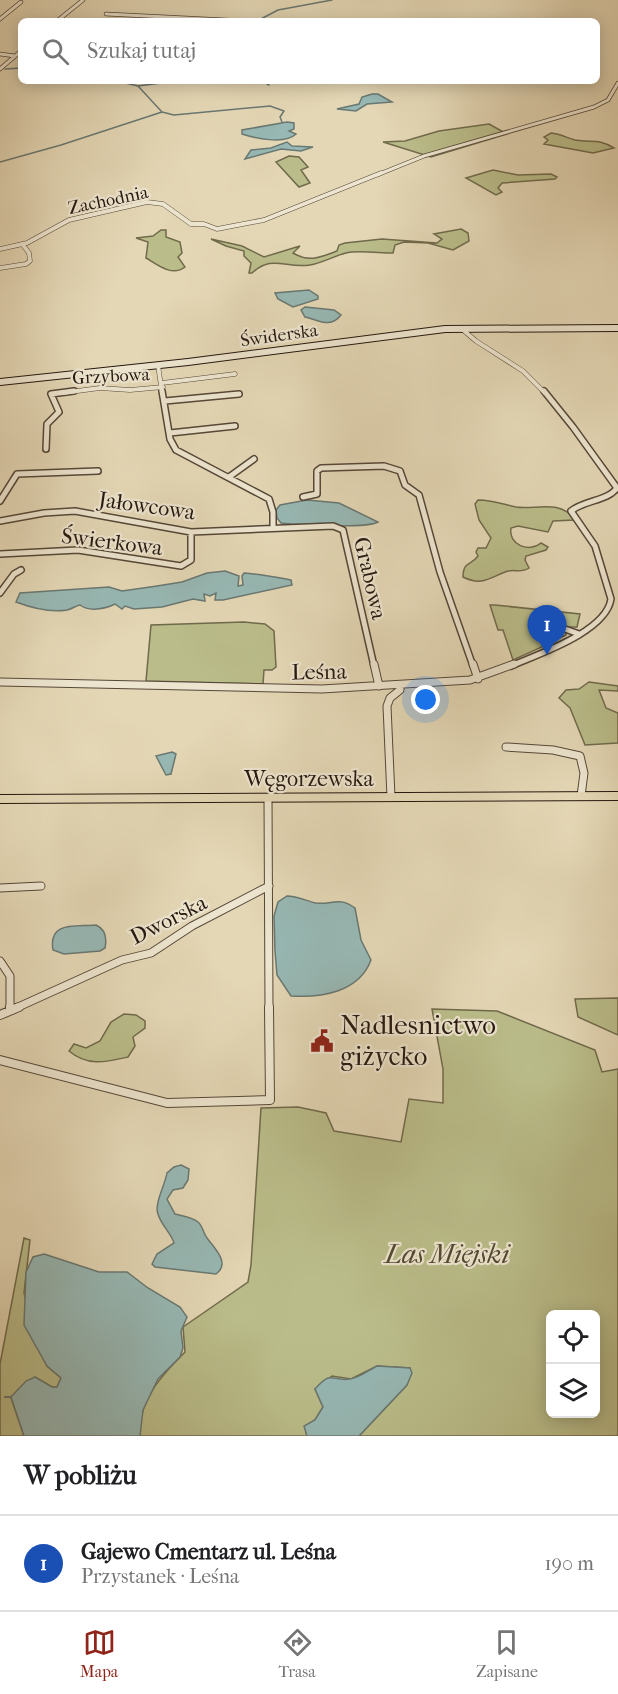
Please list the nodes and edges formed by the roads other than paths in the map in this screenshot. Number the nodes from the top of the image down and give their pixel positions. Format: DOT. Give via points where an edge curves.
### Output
graph roads {
  1 [pos="83,0"];
  2 [pos="21,2"];
  3 [pos="106,14"];
  4 [pos="61,18"];
  5 [pos="185,18"];
  6 [pos="0,19"];
  7 [pos="0,54"];
  8 [pos="18,54"];
  9 [pos="15,56"];
  10 [pos="0,68"];
  11 [pos="618,83"];
  12 [pos="23,244"];
  13 [pos="0,249"];
  14 [pos="0,268"];
  15 [pos="618,328"];
  16 [pos="462,329"];
  17 [pos="158,365"];
  18 [pos="235,375"];
  19 [pos="0,382"];
  20 [pos="162,385"];
  21 [pos="239,394"];
  22 [pos="165,401"];
  23 [pos="235,426"];
  24 [pos="170,433"];
  25 [pos="46,449"];
  26 [pos="254,459"];
  27 [pos="98,471"];
  28 [pos="229,477"];
  29 [pos="303,497"];
  30 [pos="0,501"];
  31 [pos="0,521"];
  32 [pos="273,527"];
  33 [pos="291,528"];
  34 [pos="191,532"];
  35 [pos="0,554"];
  36 [pos="21,570"];
  37 [pos="0,593"];
  38 [pos="565,629"];
  39 [pos="579,634"];
  40 [pos="478,679"];
  41 [pos="0,682"];
  42 [pos="400,685"];
  43 [pos="379,686"];
  44 [pos="506,747"];
  45 [pos="581,796"];
  46 [pos="618,796"];
  47 [pos="392,797"];
  48 [pos="268,798"];
  49 [pos="0,799"];
  50 [pos="41,886"];
  51 [pos="269,886"];
  52 [pos="0,888"];
  53 [pos="0,962"];
  54 [pos="10,1010"];
  55 [pos="0,1015"];
  56 [pos="0,1060"];
  1 -- 4 [label="street"];
  2 -- 6 [label="street"];
  3 -- 5 [label="street"];
  7 -- 9 [label="street"];
  8 -- 9 [label="street"];
  9 -- 10 [label="street"];
  11 -- 12 [label="street, Zachodnia" via="608,100 594,107 424,156 264,220 217,229 189,223 163,204 147,202 69,220"];
  12 -- 13 [label="street, Zachodnia"];
  12 -- 14 [label="street" via="31,258 26,264"];
  15 -- 16 [label="street, Świderska"];
  16 -- 17 [label="street, Świderska"];
  16 -- 39 [label="street, Leśna" via="534,381 576,430 617,488 615,493 571,512 595,546 611,599 607,610"];
  17 -- 19 [label="street, Świderska"];
  17 -- 20 [label="street"];
  18 -- 20 [label="street"];
  20 -- 22 [label="street"];
  20 -- 25 [label="street, Grzybowa" via="51,394 59,412 47,424"];
  21 -- 22 [label="street"];
  22 -- 24 [label="street"];
  23 -- 24 [label="street"];
  24 -- 28 [label="street" via="176,450"];
  26 -- 28 [label="street"];
  27 -- 30 [label="street" via="17,474 8,495"];
  28 -- 32 [label="street" via="269,499"];
  29 -- 40 [label="street" via="317,494 317,471 321,468 384,466 400,471 405,485 419,495"];
  31 -- 34 [label="street, Jałowcowa" via="75,511"];
  32 -- 33 [label="street, Jałowcowa"];
  32 -- 34 [label="street, Jałowcowa"];
  33 -- 43 [label="street, Grabowa" via="333,526 343,530"];
  34 -- 35 [label="street, Świerkowa" via="191,560 182,566 78,550"];
  36 -- 37 [label="street"];
  38 -- 39 [label="street"];
  39 -- 40 [label="street, Leśna"];
  40 -- 42 [label="street, Leśna"];
  41 -- 43 [label="street, Leśna" via="322,689"];
  42 -- 43 [label="street, Leśna"];
  42 -- 47 [label="street" via="387,706"];
  44 -- 45 [label="street" via="580,756 584,773"];
  45 -- 46 [label="main road, Węgorzewska"];
  45 -- 47 [label="main road, Węgorzewska"];
  47 -- 48 [label="main road, Węgorzewska"];
  48 -- 49 [label="main road, Węgorzewska"];
  48 -- 51 [label="street"];
  50 -- 52 [label="street"];
  51 -- 54 [label="street, Dworska" via="151,952 122,960"];
  51 -- 56 [label="street" via="270,1100 167,1103"];
  53 -- 54 [label="street" via="8,972"];
  54 -- 55 [label="street, Dworska"];
}
